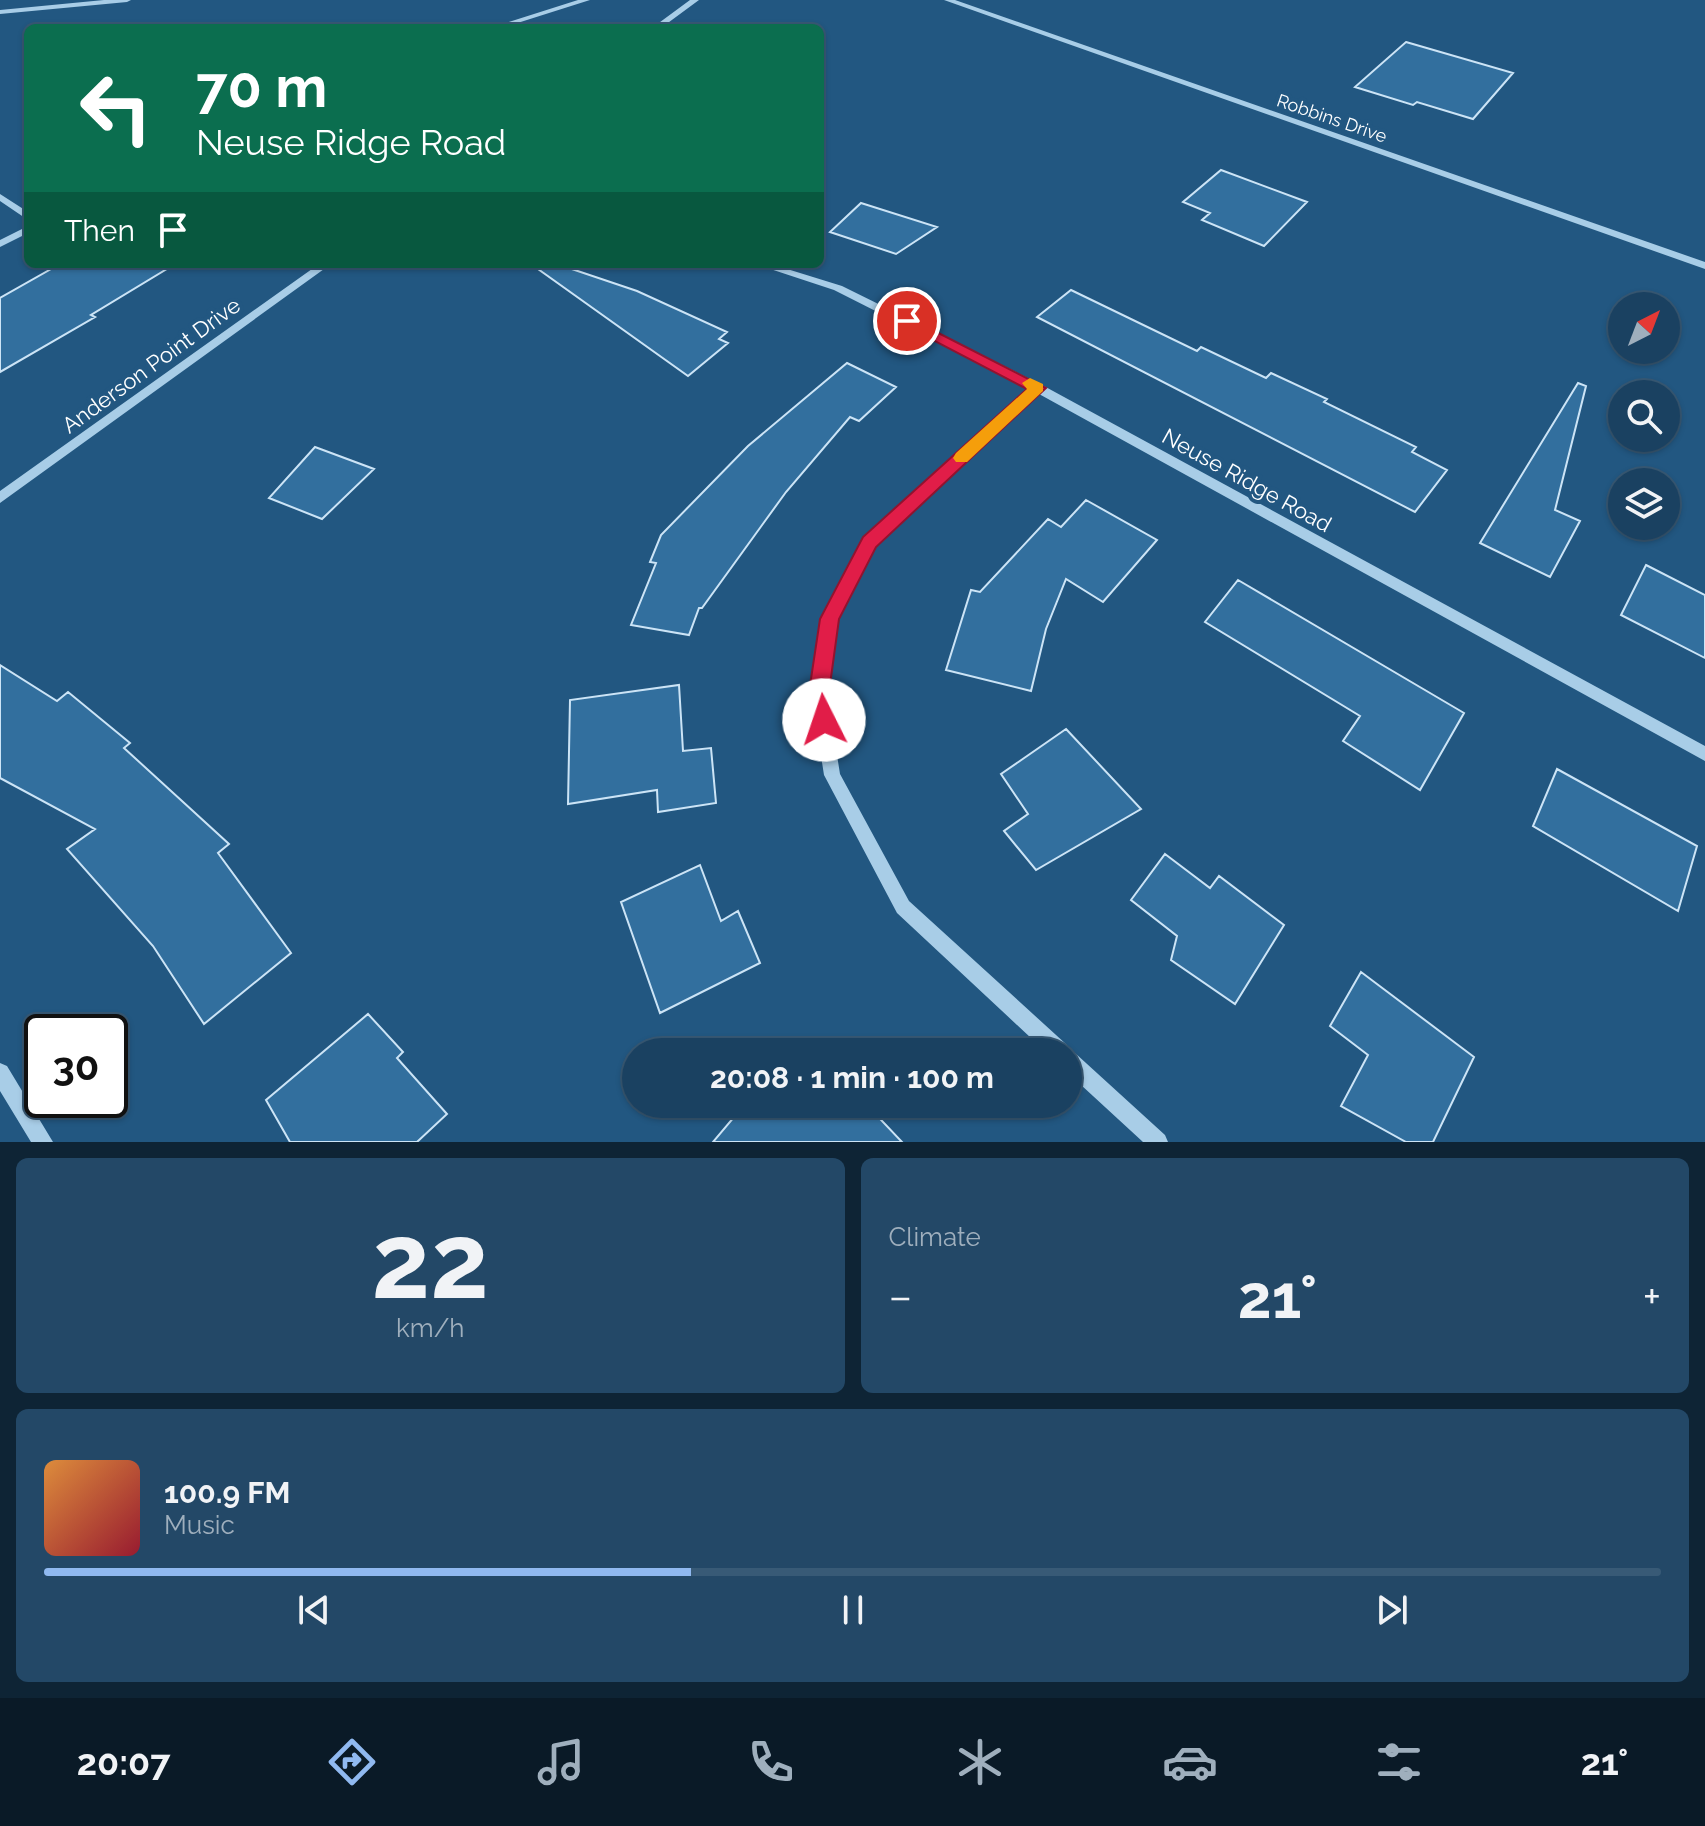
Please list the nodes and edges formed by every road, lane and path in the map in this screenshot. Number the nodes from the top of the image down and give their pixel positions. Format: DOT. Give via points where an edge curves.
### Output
graph roads {
  1 [pos="127,0"];
  2 [pos="586,0"];
  3 [pos="695,0"];
  4 [pos="948,0"];
  5 [pos="0,12"];
  6 [pos="520,24"];
  7 [pos="662,24"];
  8 [pos="0,197"];
  9 [pos="24,214"];
  10 [pos="24,231"];
  11 [pos="0,244"];
  12 [pos="1705,266"];
  13 [pos="320,268"];
  14 [pos="773,268"];
  15 [pos="1038,388"];
  16 [pos="0,498"];
  17 [pos="1705,754"];
  18 [pos="1045,1038"];
  19 [pos="0,1073"];
  20 [pos="1082,1073"];
  21 [pos="43,1142"];
  22 [pos="1158,1142"];
  1 -- 5 [label="street"];
  2 -- 6 [label="street"];
  3 -- 7 [label="street"];
  4 -- 12 [label="street, Robbins Drive"];
  8 -- 9 [label="street"];
  10 -- 11 [label="street"];
  13 -- 16 [label="street, Anderson Point Drive"];
  14 -- 15 [label="street, Neuse Ridge Road" via="838,288"];
  15 -- 17 [label="street, Neuse Ridge Road"];
  15 -- 18 [label="street" via="869,542 829,619 819,692 832,775 903,907"];
  19 -- 21 [label="street"];
  20 -- 22 [label="street"];
}
